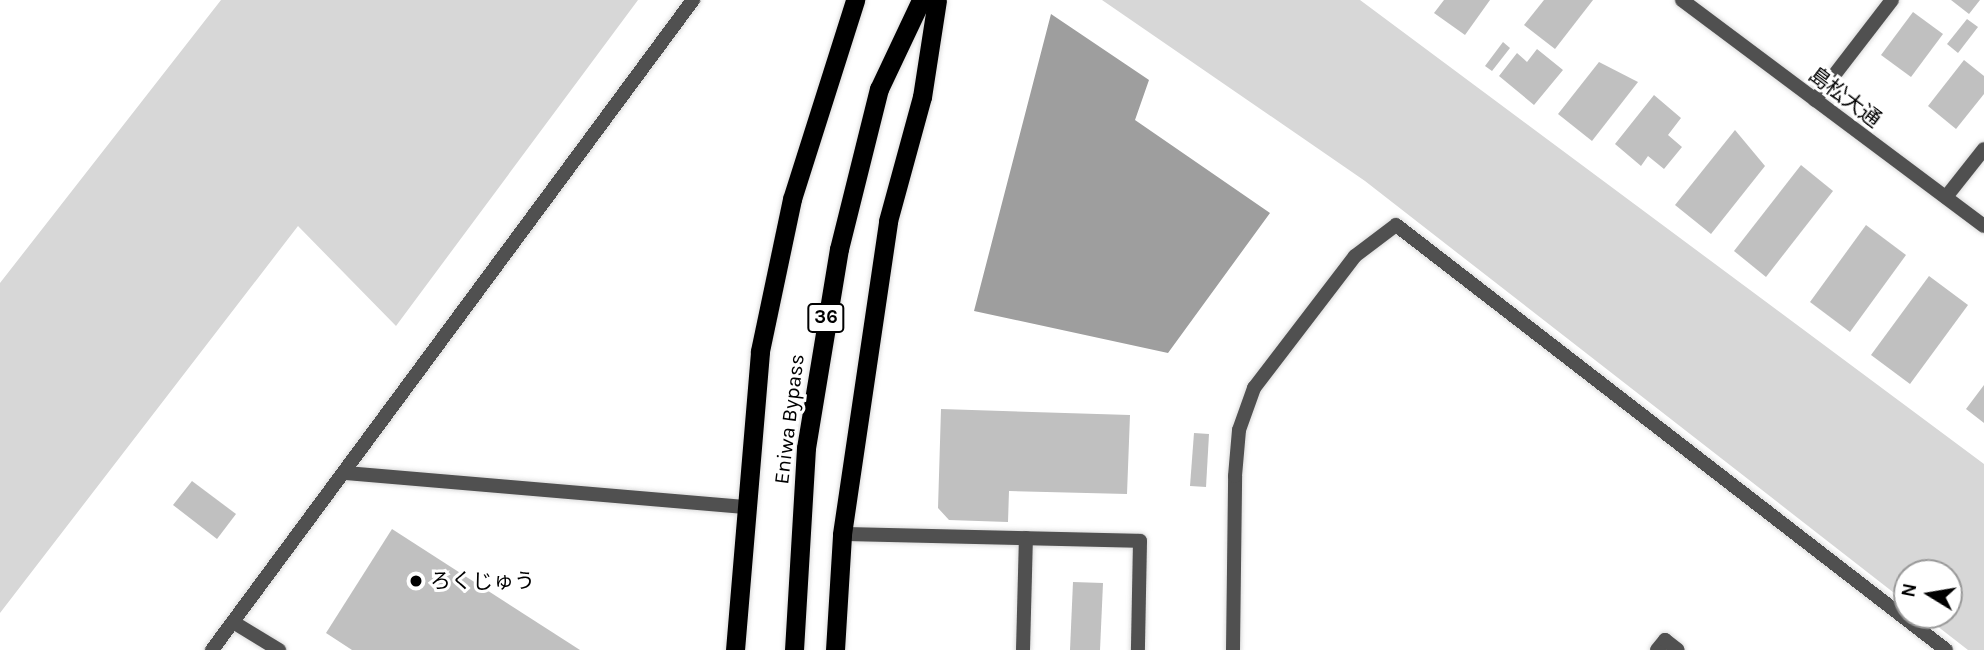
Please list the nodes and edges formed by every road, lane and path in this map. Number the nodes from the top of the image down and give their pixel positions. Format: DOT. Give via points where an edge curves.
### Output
graph roads {
  1 [pos="694,0"];
  2 [pos="855,0"];
  3 [pos="920,0"];
  4 [pos="937,0"];
  5 [pos="1682,0"];
  6 [pos="1892,0"];
  7 [pos="1815,100"];
  8 [pos="1984,149"];
  9 [pos="1946,198"];
  10 [pos="1984,226"];
  11 [pos="347,473"];
  12 [pos="744,507"];
  13 [pos="842,534"];
  14 [pos="1026,538"];
  15 [pos="233,622"];
  16 [pos="212,650"];
  17 [pos="279,650"];
  18 [pos="736,650"];
  19 [pos="794,650"];
  20 [pos="835,650"];
  21 [pos="1023,650"];
  22 [pos="1138,650"];
  23 [pos="1233,650"];
  24 [pos="1657,650"];
  25 [pos="1678,650"];
  26 [pos="1946,650"];
  1 -- 11 [label="street"];
  2 -- 12 [label="highway, Eniwa Bypass" via="790,212 760,351"];
  3 -- 19 [label="highway, Eniwa Bypass / 36" via="879,89 839,249 806,448"];
  4 -- 13 [label="highway" via="922,97 888,221"];
  5 -- 7 [label="street, 島松大通"];
  6 -- 7 [label="street"];
  7 -- 9 [label="street, 島松大通"];
  8 -- 9 [label="street"];
  9 -- 10 [label="street, 島松大通"];
  11 -- 12 [label="street"];
  11 -- 15 [label="street"];
  12 -- 18 [label="highway, Eniwa Bypass"];
  13 -- 14 [label="street"];
  13 -- 20 [label="highway"];
  14 -- 21 [label="street"];
  14 -- 22 [label="street" via="1140,541"];
  15 -- 16 [label="street"];
  15 -- 17 [label="street"];
  23 -- 26 [label="street" via="1236,464 1254,388 1355,256 1396,225"];
  24 -- 25 [label="street" via="1665,640"];
}
